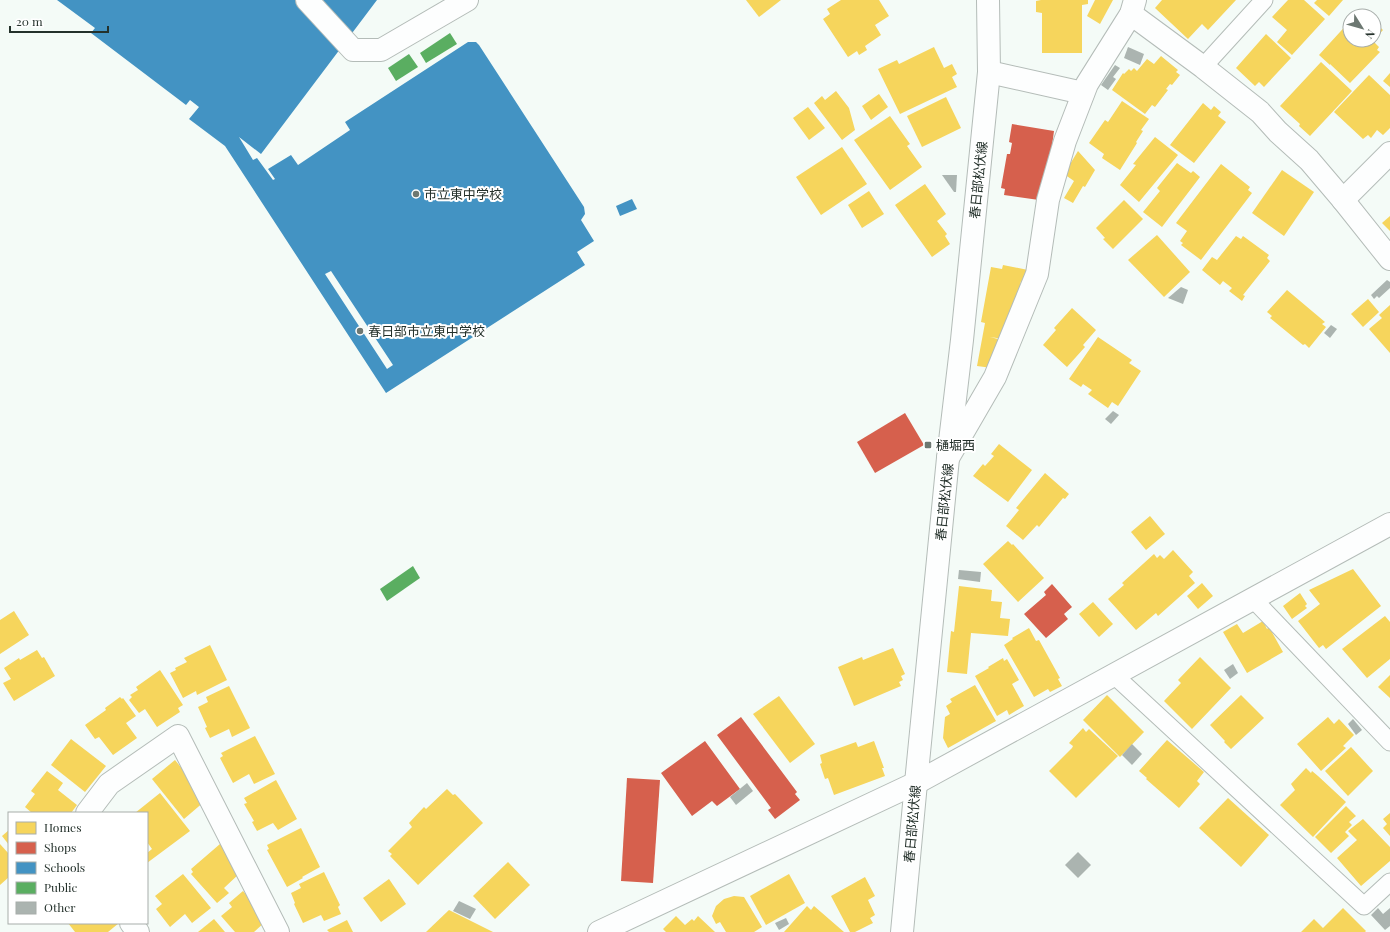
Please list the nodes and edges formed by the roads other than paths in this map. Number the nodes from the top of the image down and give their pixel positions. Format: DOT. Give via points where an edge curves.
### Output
graph roads {
  1 [pos="308,0"];
  2 [pos="467,0"];
  3 [pos="988,0"];
  4 [pos="1264,0"];
  5 [pos="1133,7"];
  6 [pos="1203,67"];
  7 [pos="989,72"];
  8 [pos="1083,93"];
  9 [pos="1390,153"];
  10 [pos="1343,200"];
  11 [pos="1390,259"];
  12 [pos="948,458"];
  13 [pos="1390,524"];
  14 [pos="1253,599"];
  15 [pos="1114,675"];
  16 [pos="1390,742"];
  17 [pos="916,783"];
  18 [pos="88,812"];
  19 [pos="1390,882"];
  20 [pos="132,924"];
  21 [pos="138,932"];
  22 [pos="278,932"];
  23 [pos="599,932"];
  24 [pos="902,932"];
  1 -- 2 [label="street" via="353,50 381,50"];
  3 -- 7 [label="street, 春日部松伏線"];
  4 -- 6 [label="lane"];
  5 -- 6 [label="street"];
  5 -- 8 [label="street"];
  6 -- 10 [label="street" via="1260,112 1309,160"];
  7 -- 8 [label="street"];
  7 -- 12 [label="street, 春日部松伏線"];
  8 -- 12 [label="street" via="1065,140 1048,200 1037,274 995,377"];
  9 -- 10 [label="street"];
  10 -- 11 [label="street"];
  12 -- 17 [label="street, 春日部松伏線"];
  13 -- 14 [label="street"];
  14 -- 15 [label="street"];
  14 -- 16 [label="lane"];
  15 -- 17 [label="street"];
  15 -- 19 [label="lane" via="1364,906"];
  17 -- 23 [label="street"];
  17 -- 24 [label="street, 春日部松伏線"];
  18 -- 22 [label="street" via="109,784 178,736"];
  20 -- 21 [label="street"];
}
